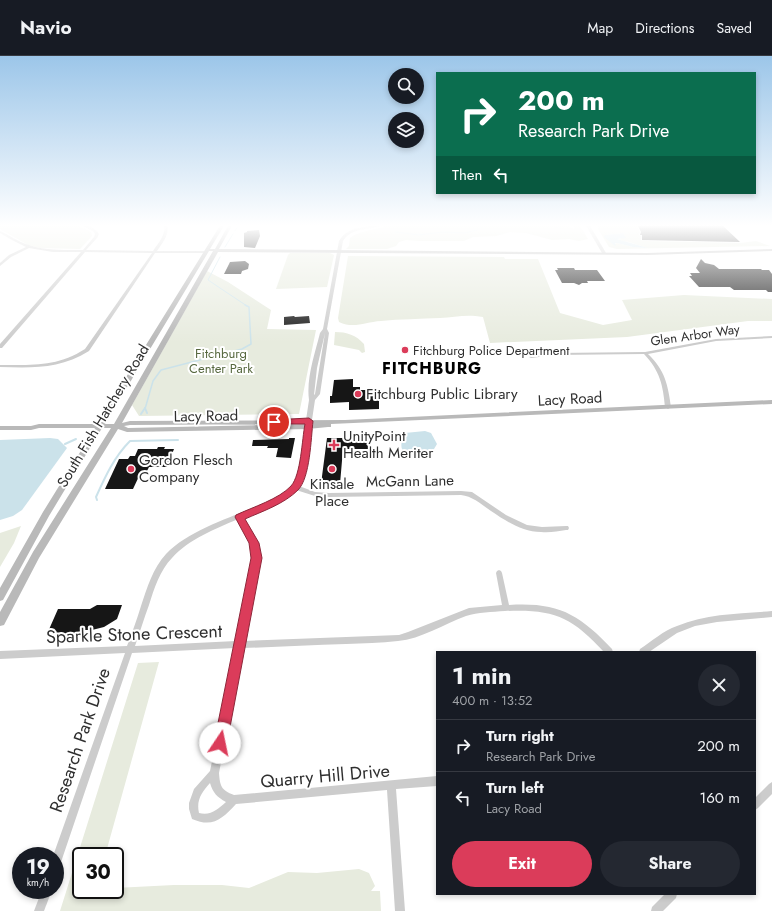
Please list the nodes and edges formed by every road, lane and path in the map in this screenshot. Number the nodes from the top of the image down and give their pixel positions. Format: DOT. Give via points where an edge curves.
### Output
graph roads {
  1 [pos="73,264"];
  2 [pos="146,264"];
  3 [pos="198,264"];
  4 [pos="208,264"];
  5 [pos="336,264"];
  6 [pos="772,337"];
  7 [pos="0,347"];
  8 [pos="645,353"];
  9 [pos="530,357"];
  10 [pos="0,366"];
  11 [pos="772,402"];
  12 [pos="668,407"];
  13 [pos="309,424"];
  14 [pos="100,426"];
  15 [pos="116,426"];
  16 [pos="0,427"];
  17 [pos="295,487"];
  18 [pos="240,517"];
  19 [pos="566,528"];
  20 [pos="499,573"];
  21 [pos="0,597"];
  22 [pos="506,608"];
  23 [pos="772,614"];
  24 [pos="0,622"];
  25 [pos="240,646"];
  26 [pos="130,650"];
  27 [pos="608,651"];
  28 [pos="644,651"];
  29 [pos="0,655"];
  30 [pos="214,773"];
  31 [pos="436,781"];
  32 [pos="391,786"];
  33 [pos="772,787"];
  34 [pos="234,800"];
  35 [pos="756,804"];
  36 [pos="61,847"];
  37 [pos="671,895"];
  38 [pos="43,899"];
  39 [pos="39,911"];
  40 [pos="400,911"];
  41 [pos="656,911"];
  1 -- 7 [label="street"];
  2 -- 10 [label="street" via="90,346 80,355 44,366"];
  3 -- 14 [label="main road, South Fish Hatchery Road"];
  4 -- 15 [label="main road, South Fish Hatchery Road"];
  5 -- 13 [label="street" via="317,394 312,400"];
  6 -- 8 [label="street, Glen Arbor Way" via="716,340"];
  8 -- 9 [label="street, Glen Arbor Way" via="555,354"];
  8 -- 12 [label="street, Glen Arbor Way" via="661,371"];
  11 -- 12 [label="main road, Lacy Road"];
  12 -- 13 [label="main road, Lacy Road"];
  13 -- 15 [label="main road, Lacy Road" via="127,430"];
  13 -- 17 [label="street" via="301,474"];
  14 -- 15 [label="main road, Lacy Road"];
  14 -- 16 [label="main road, Lacy Road"];
  14 -- 21 [label="main road, South Fish Hatchery Road" via="46,514"];
  15 -- 24 [label="main road, South Fish Hatchery Road" via="36,555"];
  17 -- 18 [label="street, Research Park Drive" via="277,500"];
  17 -- 19 [label="street, McGann Lane" via="315,494 329,495 461,493 476,498 528,528"];
  18 -- 25 [label="street" via="254,543 257,558"];
  18 -- 26 [label="street, Research Park Drive" via="188,541 169,557 154,580"];
  20 -- 22 [label="street"];
  22 -- 25 [label="street, Sparkle Stone Crescent" via="466,613 417,634 399,638"];
  22 -- 27 [label="street, Sparkle Stone Crescent" via="557,611 574,619"];
  23 -- 28 [label="street" via="686,625"];
  25 -- 26 [label="street, Sparkle Stone Crescent"];
  25 -- 30 [label="street"];
  26 -- 29 [label="street, Sparkle Stone Crescent"];
  26 -- 36 [label="street, Research Park Drive"];
  30 -- 34 [label="street" via="218,791"];
  30 -- 34 [label="street" via="193,798 192,809 195,816 202,820 212,818 222,813"];
  31 -- 32 [label="street, Quarry Hill Drive"];
  32 -- 34 [label="street, Quarry Hill Drive"];
  32 -- 40 [label="street"];
  33 -- 35 [label="street"];
  37 -- 41 [label="street"];
  38 -- 39 [label="street"];
}
